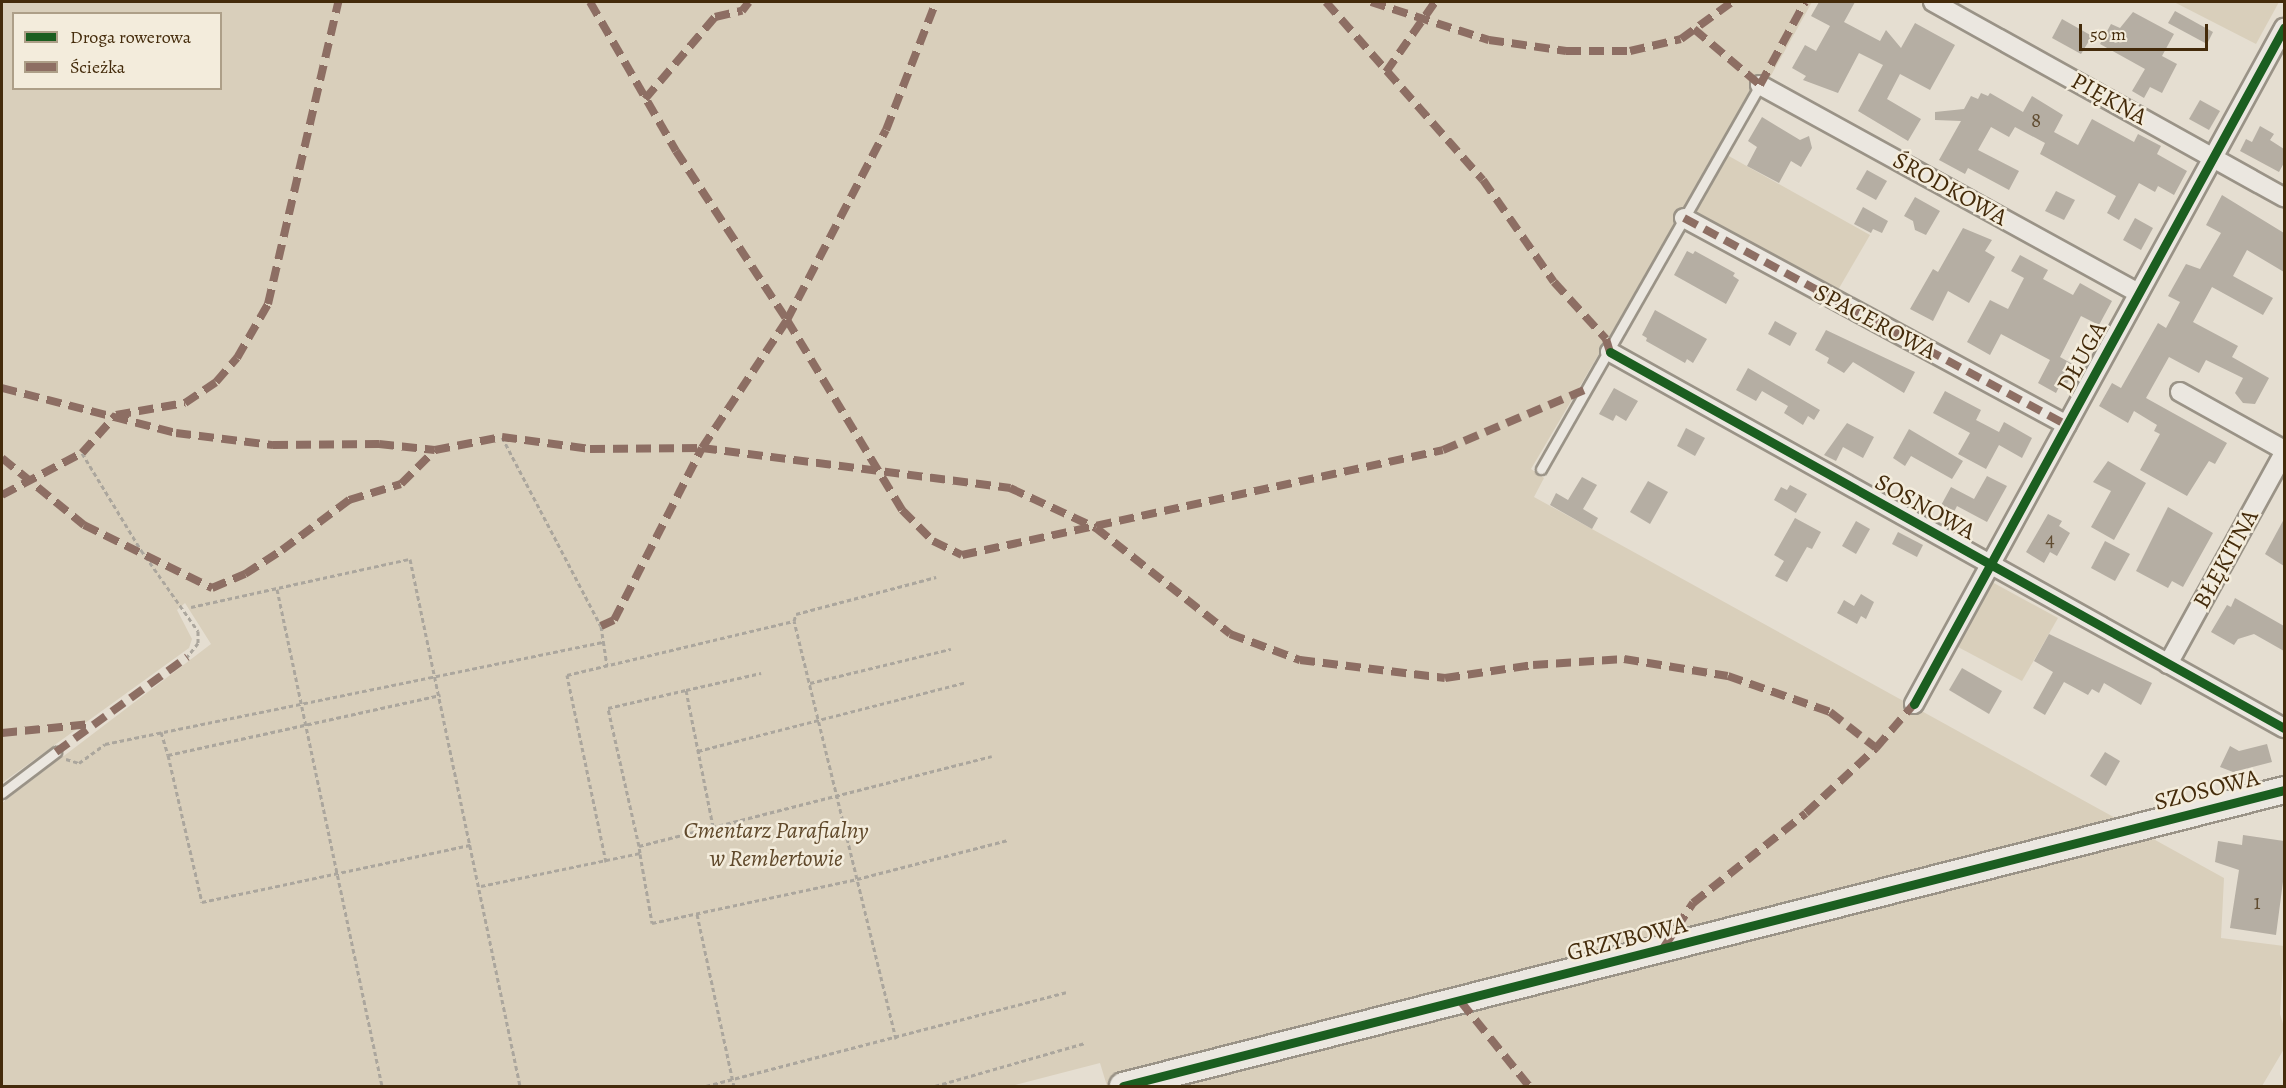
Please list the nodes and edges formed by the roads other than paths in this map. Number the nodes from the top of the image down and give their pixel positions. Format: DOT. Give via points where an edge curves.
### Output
graph roads {
  1 [pos="1933,2"];
  2 [pos="2284,28"];
  3 [pos="1760,85"];
  4 [pos="2216,159"];
  5 [pos="2284,197"];
  6 [pos="1684,218"];
  7 [pos="2139,293"];
  8 [pos="1610,352"];
  9 [pos="2180,392"];
  10 [pos="2067,425"];
  11 [pos="2284,452"];
  12 [pos="1542,469"];
  13 [pos="1989,566"];
  14 [pos="2168,664"];
  15 [pos="1914,704"];
  16 [pos="2284,728"];
  17 [pos="58,755"];
  18 [pos="2284,790"];
  19 [pos="2,793"];
  20 [pos="2140,827"];
  21 [pos="1123,1086"];
  1 -- 4 [label="street, PIĘKNA"];
  2 -- 4 [label="street, DŁUGA"];
  3 -- 6 [label="lane"];
  3 -- 7 [label="street, ŚRODKOWA"];
  4 -- 5 [label="street, PIĘKNA"];
  4 -- 7 [label="street, DŁUGA"];
  6 -- 8 [label="lane"];
  6 -- 10 [label="street, SPACEROWA"];
  7 -- 10 [label="street, DŁUGA"];
  8 -- 12 [label="lane"];
  8 -- 13 [label="street, SOSNOWA"];
  9 -- 11 [label="street, BŁĘKITNA"];
  10 -- 13 [label="street, DŁUGA"];
  11 -- 14 [label="street, BŁĘKITNA"];
  13 -- 14 [label="street, SOSNOWA"];
  13 -- 15 [label="street, DŁUGA"];
  14 -- 16 [label="street, SOSNOWA"];
  17 -- 19 [label="lane"];
  18 -- 20 [label="street, SZOSOWA"];
  20 -- 21 [label="street, GRZYBOWA"];
}
